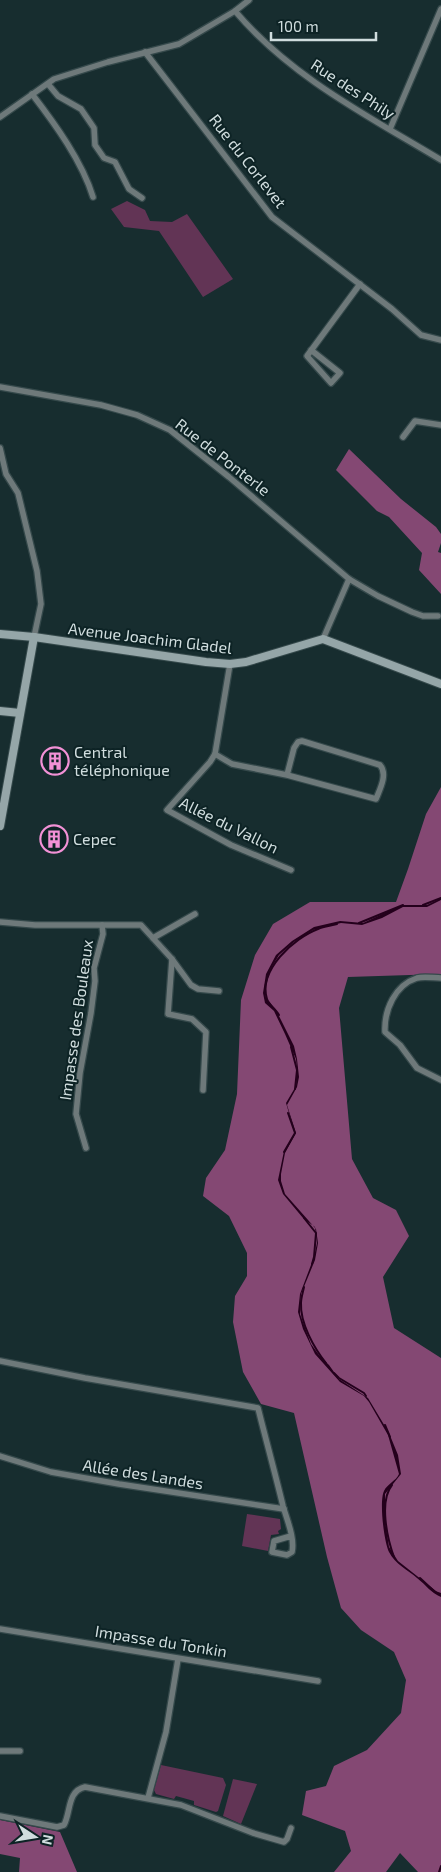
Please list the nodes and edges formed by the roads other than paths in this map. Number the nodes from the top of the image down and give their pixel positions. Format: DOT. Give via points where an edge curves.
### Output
graph roads {
  1 [pos="249,0"];
  2 [pos="441,8"];
  3 [pos="235,11"];
  4 [pos="145,52"];
  5 [pos="48,84"];
  6 [pos="32,94"];
  7 [pos="0,118"];
  8 [pos="390,129"];
  9 [pos="441,160"];
  10 [pos="93,197"];
  11 [pos="142,198"];
  12 [pos="360,284"];
  13 [pos="441,340"];
  14 [pos="311,350"];
  15 [pos="0,387"];
  16 [pos="441,425"];
  17 [pos="403,437"];
  18 [pos="0,448"];
  19 [pos="349,579"];
  20 [pos="438,616"];
  21 [pos="0,634"];
  22 [pos="34,637"];
  23 [pos="322,639"];
  24 [pos="230,664"];
  25 [pos="441,684"];
  26 [pos="0,711"];
  27 [pos="20,713"];
  28 [pos="215,754"];
  29 [pos="286,775"];
  30 [pos="0,826"];
  31 [pos="291,870"];
  32 [pos="195,914"];
  33 [pos="0,922"];
  34 [pos="102,925"];
  35 [pos="153,938"];
  36 [pos="172,958"];
  37 [pos="441,978"];
  38 [pos="219,991"];
  39 [pos="441,1080"];
  40 [pos="203,1090"];
  41 [pos="86,1148"];
  42 [pos="0,1360"];
  43 [pos="0,1456"];
  44 [pos="284,1509"];
  45 [pos="291,1536"];
  46 [pos="0,1629"];
  47 [pos="178,1659"];
  48 [pos="318,1681"];
  49 [pos="0,1751"];
  50 [pos="20,1751"];
  51 [pos="148,1798"];
  52 [pos="0,1816"];
  53 [pos="291,1828"];
  1 -- 3 [label="street"];
  2 -- 8 [label="street"];
  3 -- 4 [label="street" via="179,44"];
  3 -- 8 [label="street, Rue des Phily" via="254,34 311,81"];
  4 -- 5 [label="street" via="54,79"];
  4 -- 12 [label="street, Rue du Corlevet" via="272,217"];
  5 -- 6 [label="street"];
  5 -- 11 [label="street" via="64,101 81,109 94,128 95,145 104,158 115,162 129,189"];
  6 -- 7 [label="street"];
  6 -- 10 [label="street" via="53,121 89,183"];
  8 -- 9 [label="street, Rue des Phily"];
  12 -- 13 [label="street, Rue du Corlevet" via="421,335"];
  12 -- 14 [label="street"];
  14 -- 14 [label="street" via="307,356 331,383 340,373"];
  15 -- 19 [label="street, Rue de Ponterle" via="101,405 170,430"];
  16 -- 17 [label="street" via="415,421"];
  18 -- 22 [label="street" via="6,474 18,492 37,571 41,604"];
  19 -- 20 [label="street, Rue de Ponterle" via="412,612"];
  19 -- 23 [label="street"];
  21 -- 22 [label="street, Avenue Joachim Gladel"];
  22 -- 24 [label="street, Avenue Joachim Gladel"];
  22 -- 27 [label="street"];
  23 -- 24 [label="street, Avenue Joachim Gladel"];
  23 -- 25 [label="street"];
  24 -- 28 [label="street, Allée du Vallon"];
  26 -- 27 [label="street"];
  27 -- 30 [label="street"];
  28 -- 29 [label="street" via="232,764"];
  28 -- 31 [label="street, Allée du Vallon" via="167,810 231,845"];
  29 -- 29 [label="street" via="376,799 384,769 302,741 294,748"];
  32 -- 35 [label="street"];
  33 -- 34 [label="street"];
  34 -- 35 [label="street" via="141,925"];
  34 -- 41 [label="street, Impasse des Bouleaux" via="76,1114"];
  35 -- 36 [label="street"];
  36 -- 38 [label="street" via="191,985"];
  36 -- 40 [label="street" via="168,1014 192,1018 206,1032"];
  37 -- 39 [label="street" via="418,978 403,985 392,999 384,1022 385,1032 400,1045 417,1068"];
  42 -- 44 [label="street" via="258,1408"];
  43 -- 44 [label="street, Allée des Landes" via="51,1472"];
  44 -- 45 [label="street"];
  46 -- 47 [label="street, Impasse du Tonkin"];
  47 -- 48 [label="street, Impasse du Tonkin"];
  47 -- 51 [label="street" via="166,1732"];
  49 -- 50 [label="street"];
  51 -- 52 [label="street" via="85,1787 73,1794 64,1825 57,1827"];
  51 -- 53 [label="street" via="181,1805 284,1842"];
}
